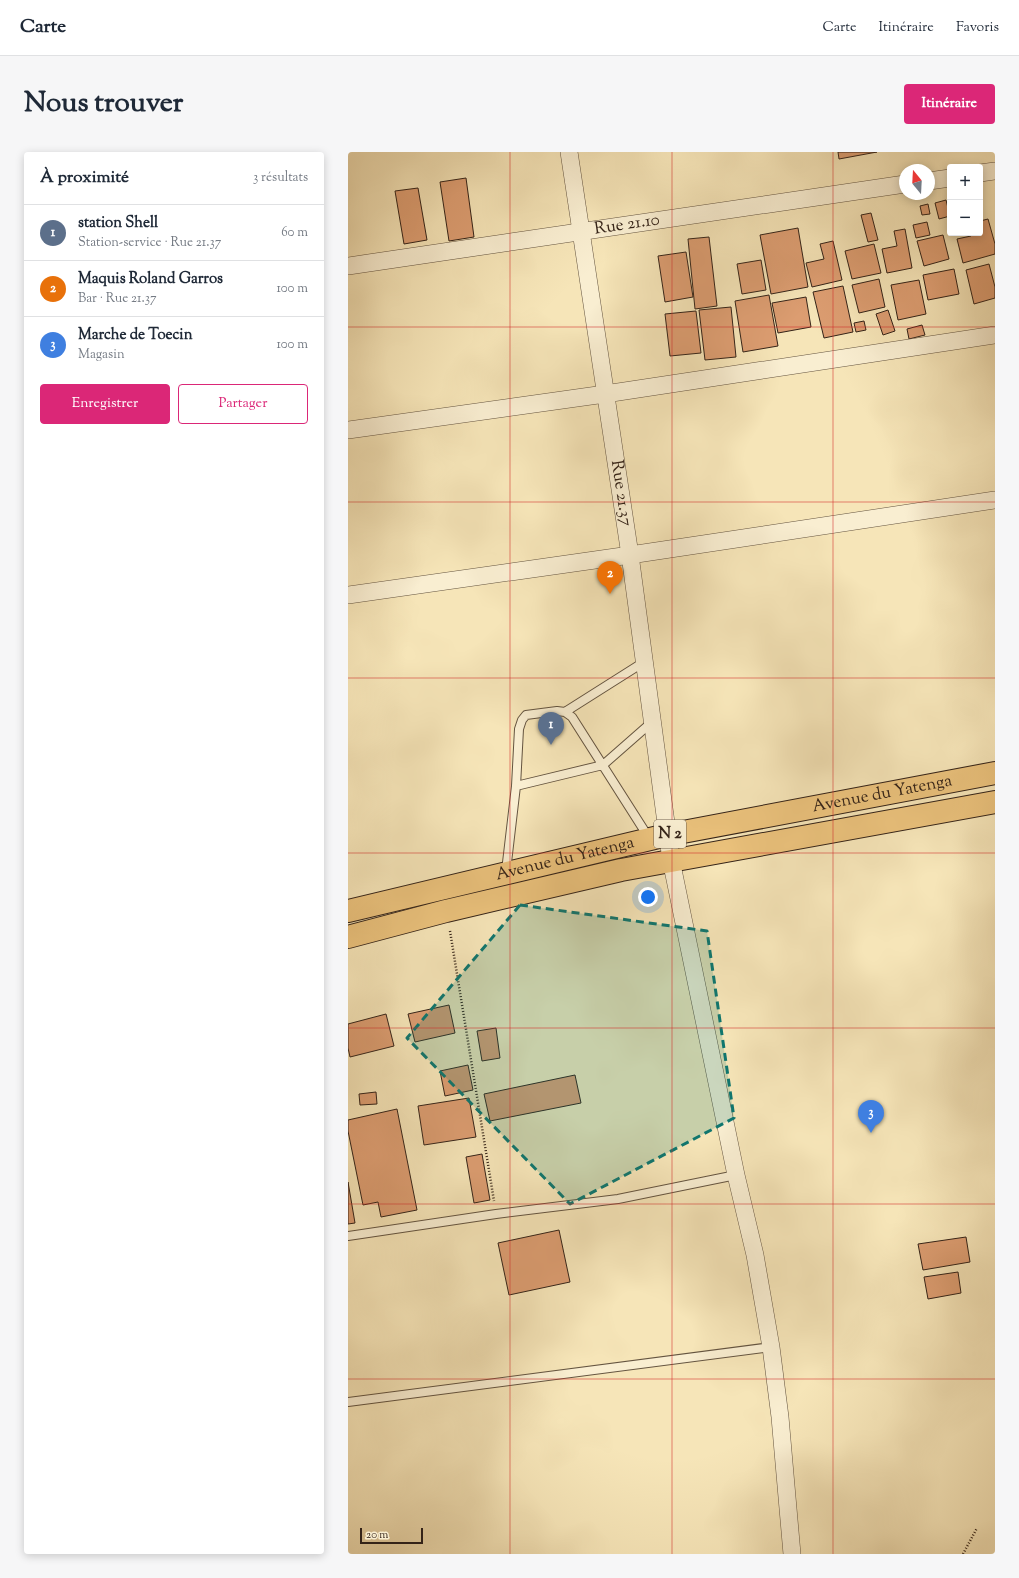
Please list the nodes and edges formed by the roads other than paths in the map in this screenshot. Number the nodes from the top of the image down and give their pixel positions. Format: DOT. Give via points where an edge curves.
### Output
graph roads {
  1 [pos="569,152"];
  2 [pos="995,171"];
  3 [pos="983,173"];
  4 [pos="947,178"];
  5 [pos="935,180"];
  6 [pos="899,185"];
  7 [pos="581,232"];
  8 [pos="348,266"];
  9 [pos="995,335"];
  10 [pos="605,394"];
  11 [pos="348,430"];
  12 [pos="995,500"];
  13 [pos="630,555"];
  14 [pos="348,595"];
  15 [pos="644,662"];
  16 [pos="565,712"];
  17 [pos="652,722"];
  18 [pos="604,766"];
  19 [pos="995,773"];
  20 [pos="516,786"];
  21 [pos="995,802"];
  22 [pos="658,837"];
  23 [pos="671,860"];
  24 [pos="506,873"];
  25 [pos="348,911"];
  26 [pos="348,937"];
  27 [pos="736,1175"];
  28 [pos="348,1236"];
  29 [pos="771,1347"];
  30 [pos="348,1402"];
  31 [pos="792,1554"];
  1 -- 7 [label="street, Rue 21.37"];
  2 -- 3 [label="street"];
  4 -- 5 [label="street"];
  6 -- 7 [label="street, Rue 21.10"];
  7 -- 8 [label="street, Rue 21.10"];
  7 -- 10 [label="street, Rue 21.37"];
  9 -- 10 [label="street"];
  10 -- 11 [label="street"];
  10 -- 13 [label="street, Rue 21.37"];
  12 -- 13 [label="street"];
  13 -- 14 [label="street"];
  13 -- 15 [label="street, Rue 21.37"];
  15 -- 16 [label="lane"];
  15 -- 17 [label="street, Rue 21.37"];
  16 -- 18 [label="lane" via="572,717"];
  16 -- 20 [label="lane" via="526,715 522,720 519,729"];
  17 -- 18 [label="lane"];
  17 -- 22 [label="street, Rue 21.37"];
  18 -- 20 [label="lane"];
  18 -- 22 [label="lane"];
  19 -- 22 [label="main road, Avenue du Yatenga / N 2"];
  20 -- 24 [label="lane"];
  21 -- 23 [label="main road, Avenue du Yatenga / N 2"];
  22 -- 23 [label="street, Rue 21.37"];
  22 -- 24 [label="main road, Avenue du Yatenga / N 2"];
  23 -- 26 [label="main road, Avenue du Yatenga / N 2" via="446,911"];
  23 -- 27 [label="street, Rue 21.37"];
  24 -- 25 [label="main road, Avenue du Yatenga / N 2"];
  27 -- 28 [label="lane" via="618,1199"];
  27 -- 29 [label="street, Rue 21.37" via="755,1256"];
  29 -- 30 [label="lane"];
  29 -- 31 [label="street, Rue 21.37"];
}
